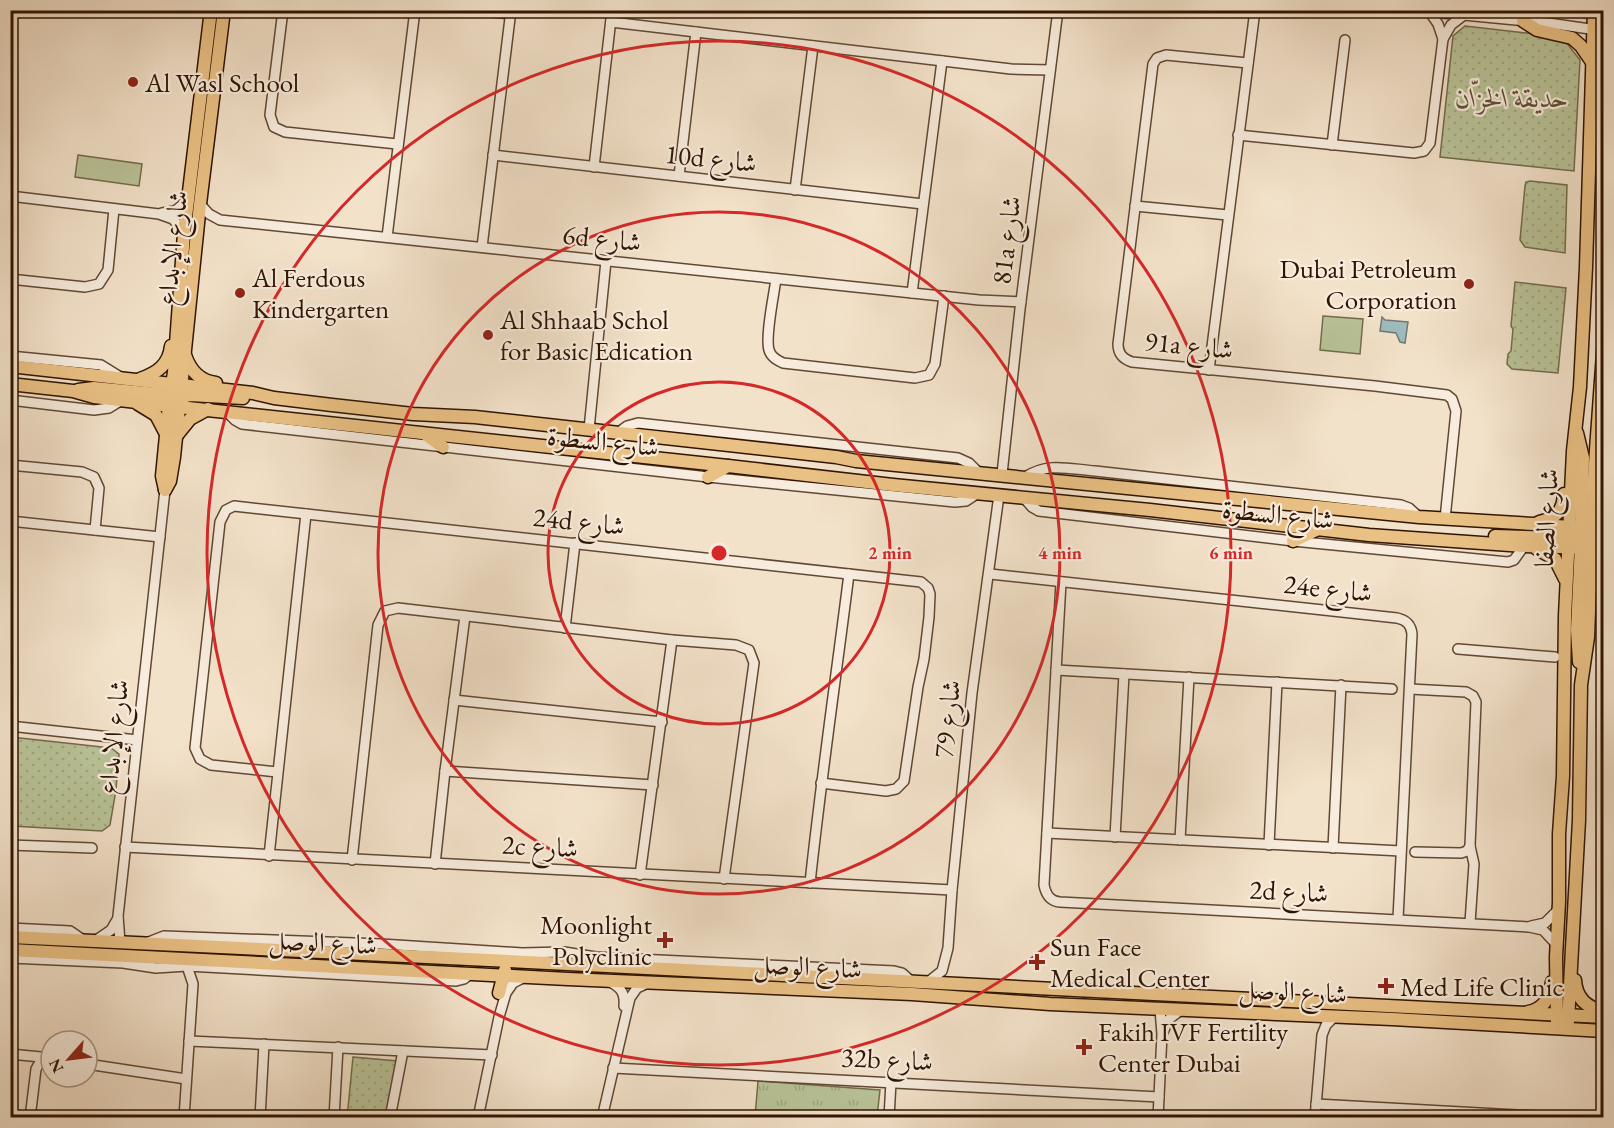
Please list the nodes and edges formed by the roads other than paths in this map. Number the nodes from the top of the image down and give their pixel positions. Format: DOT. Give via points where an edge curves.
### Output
graph roads {
  1 [pos="224,10"];
  2 [pos="283,10"];
  3 [pos="415,10"];
  4 [pos="475,10"];
  5 [pos="612,10"];
  6 [pos="1411,10"];
  7 [pos="1566,10"];
  8 [pos="1058,11"];
  9 [pos="511,12"];
  10 [pos="1429,12"];
  11 [pos="209,13"];
  12 [pos="1255,13"];
  13 [pos="1594,13"];
  14 [pos="1464,15"];
  15 [pos="1523,21"];
  16 [pos="611,22"];
  17 [pos="696,32"];
  18 [pos="1599,35"];
  19 [pos="1443,39"];
  20 [pos="1345,40"];
  21 [pos="813,46"];
  22 [pos="942,61"];
  23 [pos="1592,62"];
  24 [pos="1248,63"];
  25 [pos="1050,73"];
  26 [pos="1238,135"];
  27 [pos="196,136"];
  28 [pos="397,144"];
  29 [pos="1332,145"];
  30 [pos="493,155"];
  31 [pos="594,167"];
  32 [pos="679,176"];
  33 [pos="795,190"];
  34 [pos="10,196"];
  35 [pos="194,203"];
  36 [pos="923,204"];
  37 [pos="1135,206"];
  38 [pos="114,209"];
  39 [pos="159,214"];
  40 [pos="1228,216"];
  41 [pos="220,220"];
  42 [pos="198,227"];
  43 [pos="184,232"];
  44 [pos="387,237"];
  45 [pos="482,248"];
  46 [pos="606,261"];
  47 [pos="10,279"];
  48 [pos="776,279"];
  49 [pos="912,293"];
  50 [pos="944,296"];
  51 [pos="1021,305"];
  52 [pos="178,316"];
  53 [pos="1604,339"];
  54 [pos="184,354"];
  55 [pos="10,356"];
  56 [pos="10,366"];
  57 [pos="1209,370"];
  58 [pos="122,378"];
  59 [pos="138,380"];
  60 [pos="10,384"];
  61 [pos="73,391"];
  62 [pos="175,395"];
  63 [pos="274,398"];
  64 [pos="10,400"];
  65 [pos="126,400"];
  66 [pos="208,409"];
  67 [pos="226,411"];
  68 [pos="590,429"];
  69 [pos="1576,429"];
  70 [pos="422,432"];
  71 [pos="619,432"];
  72 [pos="171,436"];
  73 [pos="443,447"];
  74 [pos="551,447"];
  75 [pos="856,461"];
  76 [pos="10,465"];
  77 [pos="728,466"];
  78 [pos="978,472"];
  79 [pos="1002,474"];
  80 [pos="812,476"];
  81 [pos="708,477"];
  82 [pos="1025,477"];
  83 [pos="1594,478"];
  84 [pos="165,490"];
  85 [pos="978,493"];
  86 [pos="1184,493"];
  87 [pos="999,495"];
  88 [pos="1024,498"];
  89 [pos="1604,506"];
  90 [pos="1150,510"];
  91 [pos="306,514"];
  92 [pos="1419,517"];
  93 [pos="1445,519"];
  94 [pos="10,520"];
  95 [pos="1533,524"];
  96 [pos="95,530"];
  97 [pos="1316,530"];
  98 [pos="160,537"];
  99 [pos="1579,537"];
  100 [pos="1293,541"];
  101 [pos="1472,542"];
  102 [pos="575,543"];
  103 [pos="1524,546"];
  104 [pos="1604,561"];
  105 [pos="849,574"];
  106 [pos="990,574"];
  107 [pos="1061,582"];
  108 [pos="1567,583"];
  109 [pos="465,615"];
  110 [pos="565,628"];
  111 [pos="1588,637"];
  112 [pos="672,640"];
  113 [pos="1458,649"];
  114 [pos="1555,657"];
  115 [pos="1056,670"];
  116 [pos="1124,674"];
  117 [pos="1189,677"];
  118 [pos="1277,682"];
  119 [pos="1581,685"];
  120 [pos="1341,686"];
  121 [pos="1392,689"];
  122 [pos="1410,689"];
  123 [pos="454,700"];
  124 [pos="662,722"];
  125 [pos="10,726"];
  126 [pos="136,740"];
  127 [pos="445,771"];
  128 [pos="277,772"];
  129 [pos="821,783"];
  130 [pos="653,785"];
  131 [pos="1047,833"];
  132 [pos="1115,837"];
  133 [pos="1180,840"];
  134 [pos="10,845"];
  135 [pos="1269,845"];
  136 [pos="1470,846"];
  137 [pos="92,848"];
  138 [pos="125,848"];
  139 [pos="1333,848"];
  140 [pos="1401,851"];
  141 [pos="1415,852"];
  142 [pos="269,856"];
  143 [pos="352,860"];
  144 [pos="435,864"];
  145 [pos="640,874"];
  146 [pos="724,879"];
  147 [pos="810,883"];
  148 [pos="952,890"];
  149 [pos="1559,909"];
  150 [pos="118,918"];
  151 [pos="1398,919"];
  152 [pos="1470,923"];
  153 [pos="1529,927"];
  154 [pos="10,928"];
  155 [pos="10,937"];
  156 [pos="120,942"];
  157 [pos="146,943"];
  158 [pos="85,944"];
  159 [pos="948,948"];
  160 [pos="10,950"];
  161 [pos="1556,951"];
  162 [pos="1570,953"];
  163 [pos="10,958"];
  164 [pos="187,966"];
  165 [pos="619,967"];
  166 [pos="471,973"];
  167 [pos="488,974"];
  168 [pos="503,975"];
  169 [pos="527,976"];
  170 [pos="607,980"];
  171 [pos="654,982"];
  172 [pos="928,982"];
  173 [pos="951,984"];
  174 [pos="912,988"];
  175 [pos="499,993"];
  176 [pos="1287,1001"];
  177 [pos="1160,1008"];
  178 [pos="1181,1010"];
  179 [pos="1604,1011"];
  180 [pos="1521,1013"];
  181 [pos="1311,1016"];
  182 [pos="499,1017"];
  183 [pos="1334,1017"];
  184 [pos="1604,1017"];
  185 [pos="624,1018"];
  186 [pos="1561,1022"];
  187 [pos="1604,1031"];
  188 [pos="1162,1034"];
  189 [pos="1322,1035"];
  190 [pos="189,1041"];
  191 [pos="264,1044"];
  192 [pos="338,1047"];
  193 [pos="403,1051"];
  194 [pos="10,1054"];
  195 [pos="492,1055"];
  196 [pos="39,1057"];
  197 [pos="39,1066"];
  198 [pos="99,1066"];
  199 [pos="613,1068"];
  200 [pos="186,1080"];
  201 [pos="891,1082"];
  202 [pos="1159,1097"];
  203 [pos="1316,1104"];
  204 [pos="30,1118"];
  205 [pos="184,1118"];
  206 [pos="260,1118"];
  207 [pos="334,1118"];
  208 [pos="390,1118"];
  209 [pos="478,1118"];
  210 [pos="602,1118"];
  211 [pos="889,1118"];
  212 [pos="1158,1118"];
  213 [pos="1315,1118"];
  214 [pos="1573,1118"];
  1 -- 35 [label="main road, شارع الإبداع"];
  2 -- 28 [label="street" via="270,115 274,127 285,132"];
  3 -- 28 [label="street"];
  4 -- 9 [label="street"];
  5 -- 16 [label="street"];
  6 -- 10 [label="street"];
  7 -- 13 [label="street"];
  8 -- 25 [label="street, 81a شارع"];
  9 -- 30 [label="street"];
  10 -- 14 [label="street"];
  10 -- 19 [label="street"];
  11 -- 27 [label="main road, شارع الإبداع"];
  12 -- 24 [label="street"];
  13 -- 18 [label="main road, شارع الصفا"];
  14 -- 15 [label="street"];
  14 -- 19 [label="street" via="1451,25"];
  15 -- 18 [label="street"];
  15 -- 23 [label="main road" via="1537,30 1575,40"];
  16 -- 17 [label="street"];
  16 -- 31 [label="street"];
  17 -- 21 [label="street"];
  17 -- 32 [label="street"];
  18 -- 23 [label="main road, شارع الصفا"];
  19 -- 29 [label="street" via="1430,143 1424,151"];
  20 -- 29 [label="street"];
  21 -- 22 [label="street"];
  21 -- 33 [label="street"];
  22 -- 25 [label="street"];
  22 -- 36 [label="street"];
  23 -- 69 [label="main road, شارع الصفا"];
  24 -- 26 [label="street"];
  24 -- 37 [label="street, 91a شارع" via="1166,55 1155,61"];
  25 -- 51 [label="street, 81a شارع"];
  26 -- 29 [label="street"];
  26 -- 40 [label="street"];
  27 -- 35 [label="main road, شارع الإبداع"];
  27 -- 42 [label="main road" via="192,215"];
  28 -- 44 [label="street"];
  30 -- 31 [label="street, 10d شارع"];
  30 -- 45 [label="street"];
  31 -- 32 [label="street, 10d شارع"];
  32 -- 33 [label="street, 10d شارع"];
  33 -- 36 [label="street, 10d شارع"];
  34 -- 38 [label="street"];
  35 -- 39 [label="street"];
  35 -- 41 [label="street"];
  35 -- 42 [label="main road, شارع الإبداع"];
  35 -- 43 [label="main road, شارع الإبداع"];
  36 -- 49 [label="street"];
  37 -- 40 [label="street"];
  37 -- 57 [label="street, 91a شارع" via="1120,354 1132,362"];
  38 -- 39 [label="street"];
  38 -- 47 [label="street" via="108,270 99,284 85,287"];
  39 -- 43 [label="street" via="173,219"];
  40 -- 57 [label="street"];
  41 -- 42 [label="street, 6d شارع"];
  41 -- 44 [label="street, 6d شارع"];
  42 -- 54 [label="main road, شارع الإبداع"];
  43 -- 52 [label="main road, شارع الإبداع"];
  44 -- 45 [label="street, 6d شارع"];
  45 -- 46 [label="street, 6d شارع"];
  46 -- 48 [label="street, 6d شارع"];
  46 -- 68 [label="street"];
  48 -- 49 [label="street, 6d شارع"];
  48 -- 50 [label="street" via="768,343 777,360 915,378 929,375 935,364"];
  49 -- 50 [label="street, 6d شارع"];
  50 -- 51 [label="street, 6d شارع"];
  51 -- 79 [label="street, 81a شارع"];
  52 -- 59 [label="main road" via="164,364"];
  52 -- 62 [label="main road, شارع الإبداع"];
  53 -- 83 [label="main road, شارع الصفا"];
  54 -- 62 [label="main road, شارع الإبداع"];
  54 -- 63 [label="main road" via="190,368 203,379 255,388"];
  55 -- 58 [label="street, شارع السطوة" via="101,365"];
  56 -- 58 [label="main road, شارع السطوة"];
  57 -- 93 [label="street, 91a شارع" via="1447,395 1456,411"];
  58 -- 59 [label="main road, شارع السطوة"];
  59 -- 62 [label="main road, شارع السطوة"];
  60 -- 61 [label="main road, شارع السطوة"];
  61 -- 62 [label="main road" via="94,388"];
  61 -- 65 [label="main road, شارع السطوة"];
  62 -- 63 [label="main road, شارع السطوة" via="253,393"];
  62 -- 65 [label="main road, شارع السطوة"];
  62 -- 66 [label="main road, شارع السطوة"];
  62 -- 72 [label="main road, شارع الإبداع"];
  63 -- 68 [label="main road, شارع السطوة"];
  64 -- 65 [label="street, شارع السطوة" via="99,410"];
  65 -- 72 [label="main road" via="150,410"];
  66 -- 67 [label="main road, شارع السطوة"];
  66 -- 72 [label="main road"];
  67 -- 70 [label="main road, شارع السطوة"];
  67 -- 73 [label="street, شارع السطوة" via="242,424"];
  68 -- 71 [label="main road, شارع السطوة"];
  68 -- 74 [label="main road" via="590,439 585,444 563,442"];
  69 -- 95 [label="main road" via="1566,453 1561,512"];
  69 -- 99 [label="main road, شارع الصفا"];
  70 -- 73 [label="main road"];
  70 -- 74 [label="main road, شارع السطوة"];
  71 -- 75 [label="main road, شارع السطوة"];
  71 -- 78 [label="street, شارع السطوة" via="638,423 793,438 958,458"];
  72 -- 84 [label="main road, شارع الإبداع" via="162,476"];
  73 -- 81 [label="street, شارع السطوة"];
  74 -- 77 [label="main road, شارع السطوة"];
  75 -- 78 [label="main road, شارع السطوة"];
  75 -- 80 [label="main road" via="814,460 809,465"];
  76 -- 96 [label="street" via="82,472 94,477 99,488"];
  77 -- 80 [label="main road, شارع السطوة"];
  77 -- 81 [label="main road"];
  78 -- 79 [label="main road, شارع السطوة"];
  79 -- 82 [label="main road, شارع السطوة"];
  80 -- 85 [label="main road, شارع السطوة"];
  81 -- 85 [label="street, شارع السطوة" via="955,502 966,501"];
  82 -- 86 [label="main road, شارع السطوة"];
  82 -- 92 [label="street, شارع السطوة" via="1047,467 1095,471 1401,505"];
  83 -- 89 [label="main road"];
  83 -- 99 [label="main road, شارع الصفا"];
  84 -- 98 [label="street, شارع الإبداع"];
  85 -- 87 [label="main road, شارع السطوة"];
  86 -- 90 [label="main road" via="1180,507"];
  86 -- 92 [label="main road, شارع السطوة"];
  87 -- 88 [label="main road, شارع السطوة"];
  87 -- 106 [label="street, شارع 79"];
  88 -- 90 [label="main road, شارع السطوة"];
  88 -- 100 [label="street, شارع السطوة" via="1039,511"];
  90 -- 97 [label="main road, شارع السطوة"];
  91 -- 102 [label="street, 24d شارع"];
  91 -- 128 [label="street"];
  91 -- 128 [label="street, 24d شارع" via="238,506 226,510 220,522 195,748 200,759 211,765"];
  92 -- 93 [label="main road, شارع السطوة"];
  93 -- 95 [label="main road, شارع السطوة"];
  94 -- 96 [label="street"];
  95 -- 99 [label="main road, شارع السطوة"];
  96 -- 98 [label="street"];
  97 -- 100 [label="main road"];
  97 -- 101 [label="main road, شارع السطوة"];
  98 -- 126 [label="street, شارع الإبداع"];
  99 -- 101 [label="main road" via="1494,536"];
  99 -- 103 [label="main road, شارع السطوة"];
  99 -- 108 [label="main road, شارع الصفا"];
  99 -- 111 [label="main road, شارع الصفا"];
  99 -- 119 [label="main road" via="1577,630"];
  100 -- 103 [label="street, شارع السطوة" via="1508,562"];
  101 -- 103 [label="main road, شارع السطوة"];
  102 -- 105 [label="street, 24d شارع"];
  102 -- 110 [label="street"];
  103 -- 108 [label="main road" via="1551,556"];
  104 -- 111 [label="main road"];
  105 -- 129 [label="street"];
  105 -- 129 [label="street, 24d شارع" via="918,581 926,586 930,594 926,648 904,781 897,789 886,791"];
  106 -- 107 [label="street, 24e شارع"];
  106 -- 148 [label="street, شارع 79" via="972,693"];
  107 -- 115 [label="street"];
  107 -- 122 [label="street, 24e شارع" via="1397,618 1410,625 1412,634"];
  108 -- 149 [label="main road, شارع الصفا"];
  109 -- 110 [label="street"];
  109 -- 123 [label="street"];
  109 -- 143 [label="street" via="398,608 385,611 378,625"];
  110 -- 112 [label="street"];
  111 -- 119 [label="main road, شارع الصفا"];
  112 -- 124 [label="street"];
  112 -- 146 [label="street" via="741,646 749,650 754,663"];
  113 -- 114 [label="street"];
  115 -- 116 [label="street"];
  115 -- 131 [label="street"];
  116 -- 117 [label="street"];
  116 -- 132 [label="street"];
  117 -- 118 [label="street"];
  117 -- 133 [label="street"];
  118 -- 120 [label="street"];
  118 -- 135 [label="street"];
  119 -- 162 [label="main road, شارع الصفا" via="1579,820"];
  120 -- 121 [label="street"];
  120 -- 139 [label="street"];
  122 -- 136 [label="street" via="1466,692 1475,699"];
  122 -- 140 [label="street"];
  123 -- 124 [label="street"];
  123 -- 127 [label="street"];
  124 -- 130 [label="street"];
  125 -- 126 [label="street"];
  126 -- 138 [label="street, شارع الإبداع"];
  127 -- 130 [label="street"];
  127 -- 144 [label="street"];
  128 -- 142 [label="street"];
  129 -- 147 [label="street"];
  130 -- 145 [label="street"];
  131 -- 132 [label="street"];
  131 -- 151 [label="street, 2d شارع" via="1044,885 1048,896 1060,902"];
  132 -- 133 [label="street"];
  133 -- 135 [label="street"];
  134 -- 137 [label="street"];
  135 -- 139 [label="street"];
  136 -- 141 [label="street" via="1461,853"];
  136 -- 152 [label="street" via="1474,864"];
  138 -- 142 [label="street, 2c شارع"];
  138 -- 150 [label="street, شارع الإبداع"];
  139 -- 140 [label="street"];
  140 -- 151 [label="street"];
  142 -- 143 [label="street, 2c شارع"];
  143 -- 144 [label="street, 2c شارع"];
  144 -- 145 [label="street, 2c شارع"];
  145 -- 146 [label="street, 2c شارع"];
  146 -- 147 [label="street, 2c شارع"];
  147 -- 148 [label="street, 2c شارع"];
  148 -- 159 [label="street, شارع 79"];
  149 -- 153 [label="street" via="1545,922"];
  149 -- 161 [label="main road, شارع الصفا"];
  150 -- 156 [label="street, شارع الإبداع"];
  150 -- 158 [label="street" via="107,935"];
  151 -- 152 [label="street, 2d شارع"];
  152 -- 153 [label="street, 2d شارع"];
  153 -- 161 [label="street, 2d شارع" via="1543,930"];
  154 -- 158 [label="street" via="70,931"];
  155 -- 158 [label="main road, شارع الوصل"];
  156 -- 157 [label="main road, شارع الوصل"];
  156 -- 158 [label="main road, شارع الوصل"];
  156 -- 158 [label="main road" via="109,949 88,949"];
  157 -- 165 [label="main road, شارع الوصل"];
  157 -- 174 [label="street" via="164,936 381,944 894,971 902,973"];
  158 -- 160 [label="main road, شارع الوصل"];
  158 -- 166 [label="main road, شارع الوصل" via="156,959"];
  159 -- 172 [label="street, شارع 79" via="942,971"];
  159 -- 173 [label="street, شارع 79"];
  161 -- 180 [label="main road" via="1547,1000 1539,1008"];
  161 -- 186 [label="main road, شارع الصفا"];
  162 -- 179 [label="main road" via="1575,961 1579,997 1588,1006"];
  162 -- 186 [label="main road, شارع الصفا"];
  163 -- 164 [label="street" via="156,968"];
  164 -- 166 [label="street" via="456,981"];
  164 -- 190 [label="street" via="193,984"];
  165 -- 168 [label="main road" via="594,971 510,967"];
  165 -- 174 [label="main road, شارع الوصل"];
  166 -- 167 [label="main road, شارع الوصل"];
  167 -- 168 [label="main road, شارع الوصل"];
  167 -- 175 [label="street"];
  168 -- 169 [label="main road, شارع الوصل"];
  168 -- 175 [label="main road"];
  169 -- 170 [label="main road, شارع الوصل"];
  169 -- 182 [label="street" via="508,989"];
  170 -- 171 [label="main road, شارع الوصل"];
  170 -- 185 [label="street" via="623,993"];
  171 -- 174 [label="main road, شارع الوصل" via="801,990"];
  171 -- 185 [label="street" via="635,990"];
  172 -- 173 [label="main road, شارع الوصل"];
  172 -- 174 [label="main road, شارع الوصل"];
  173 -- 174 [label="main road" via="947,991"];
  173 -- 176 [label="main road, شارع الوصل"];
  174 -- 177 [label="main road, شارع الوصل" via="1050,1004"];
  175 -- 182 [label="street"];
  176 -- 177 [label="main road" via="1166,1001"];
  176 -- 180 [label="main road, شارع الوصل"];
  177 -- 178 [label="main road, شارع الوصل"];
  177 -- 188 [label="street"];
  178 -- 181 [label="main road, شارع الوصل"];
  178 -- 188 [label="street" via="1169,1019"];
  180 -- 186 [label="main road, شارع الوصل"];
  181 -- 183 [label="main road, شارع الوصل"];
  181 -- 189 [label="street"];
  182 -- 195 [label="street"];
  183 -- 186 [label="main road, شارع الوصل"];
  183 -- 189 [label="street"];
  184 -- 186 [label="main road, شارع الوصل"];
  185 -- 199 [label="street"];
  186 -- 187 [label="main road, شارع الوصل"];
  188 -- 202 [label="street"];
  189 -- 203 [label="street"];
  190 -- 191 [label="street"];
  190 -- 200 [label="street"];
  191 -- 192 [label="street"];
  191 -- 206 [label="street"];
  192 -- 193 [label="street"];
  192 -- 207 [label="street"];
  193 -- 195 [label="street"];
  193 -- 208 [label="street"];
  194 -- 196 [label="street"];
  195 -- 209 [label="street"];
  197 -- 204 [label="street"];
  198 -- 200 [label="street"];
  199 -- 201 [label="street, 32b شارع"];
  199 -- 210 [label="street"];
  200 -- 205 [label="street"];
  201 -- 202 [label="street, 32b شارع"];
  201 -- 211 [label="street"];
  202 -- 212 [label="street"];
  203 -- 213 [label="street"];
  203 -- 214 [label="street"];
}
